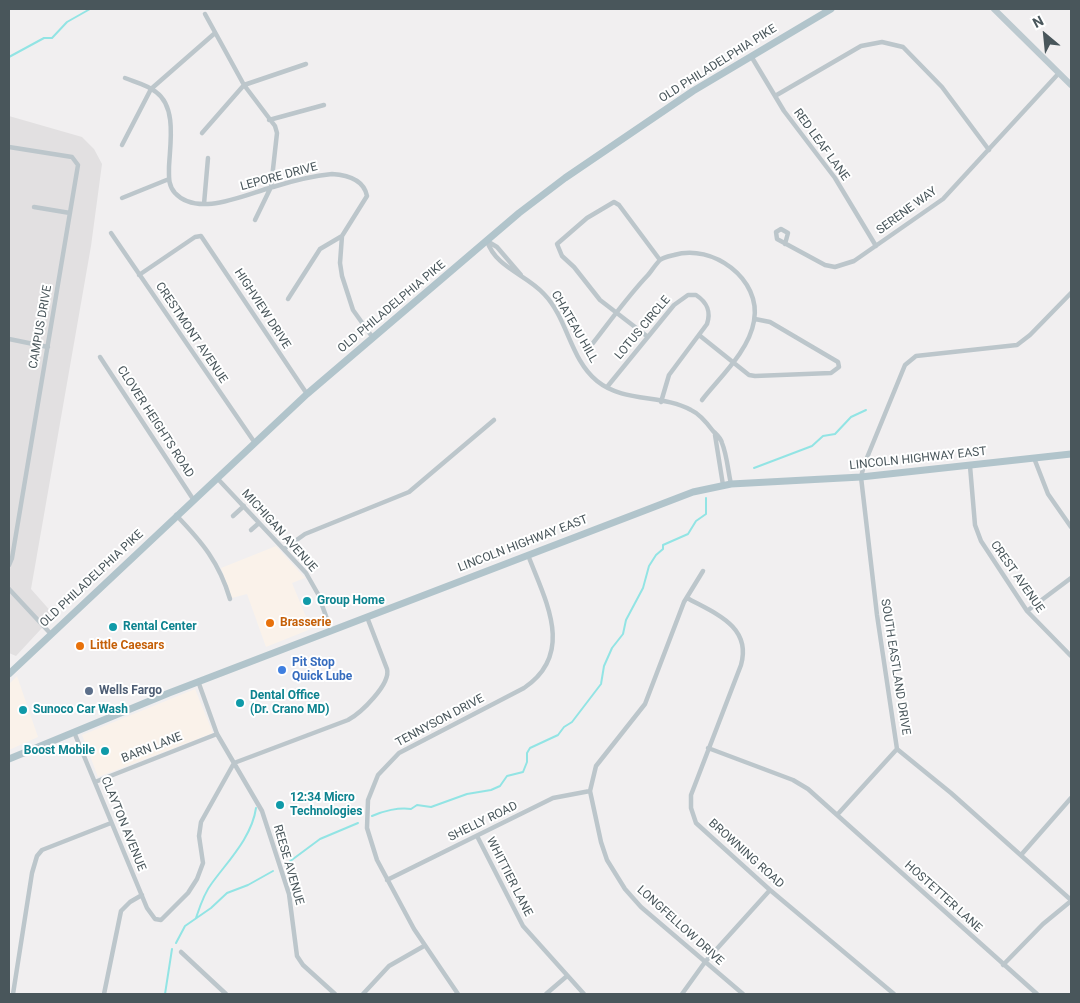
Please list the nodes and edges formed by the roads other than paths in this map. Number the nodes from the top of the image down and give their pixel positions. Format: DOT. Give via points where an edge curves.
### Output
graph roads {
  1 [pos="830,9"];
  2 [pos="994,9"];
  3 [pos="205,14"];
  4 [pos="215,33"];
  5 [pos="751,56"];
  6 [pos="306,64"];
  7 [pos="1059,73"];
  8 [pos="125,78"];
  9 [pos="244,85"];
  10 [pos="1071,85"];
  11 [pos="151,89"];
  12 [pos="775,96"];
  13 [pos="324,105"];
  14 [pos="269,120"];
  15 [pos="202,133"];
  16 [pos="122,145"];
  17 [pos="9,147"];
  18 [pos="989,150"];
  19 [pos="208,158"];
  20 [pos="169,179"];
  21 [pos="271,187"];
  22 [pos="122,198"];
  23 [pos="204,204"];
  24 [pos="34,207"];
  25 [pos="70,214"];
  26 [pos="255,220"];
  27 [pos="111,233"];
  28 [pos="342,236"];
  29 [pos="487,241"];
  30 [pos="784,244"];
  31 [pos="876,246"];
  32 [pos="660,260"];
  33 [pos="139,275"];
  34 [pos="522,276"];
  35 [pos="1071,294"];
  36 [pos="288,299"];
  37 [pos="617,313"];
  38 [pos="755,319"];
  39 [pos="699,335"];
  40 [pos="648,337"];
  41 [pos="373,338"];
  42 [pos="9,339"];
  43 [pos="593,343"];
  44 [pos="48,346"];
  45 [pos="100,356"];
  46 [pos="732,361"];
  47 [pos="607,387"];
  48 [pos="307,394"];
  49 [pos="702,400"];
  50 [pos="661,402"];
  51 [pos="494,420"];
  52 [pos="715,434"];
  53 [pos="255,442"];
  54 [pos="1071,454"];
  55 [pos="1034,458"];
  56 [pos="970,466"];
  57 [pos="217,477"];
  58 [pos="861,477"];
  59 [pos="727,484"];
  60 [pos="193,499"];
  61 [pos="244,506"];
  62 [pos="176,515"];
  63 [pos="233,516"];
  64 [pos="259,523"];
  65 [pos="1071,526"];
  66 [pos="251,530"];
  67 [pos="284,549"];
  68 [pos="528,555"];
  69 [pos="9,566"];
  70 [pos="703,570"];
  71 [pos="1071,578"];
  72 [pos="9,589"];
  73 [pos="687,598"];
  74 [pos="230,599"];
  75 [pos="1027,611"];
  76 [pos="367,617"];
  77 [pos="331,630"];
  78 [pos="50,633"];
  79 [pos="1071,656"];
  80 [pos="9,674"];
  81 [pos="198,681"];
  82 [pos="74,732"];
  83 [pos="217,734"];
  84 [pos="708,748"];
  85 [pos="898,749"];
  86 [pos="9,759"];
  87 [pos="234,764"];
  88 [pos="95,782"];
  89 [pos="590,792"];
  90 [pos="1071,798"];
  91 [pos="837,814"];
  92 [pos="111,823"];
  93 [pos="477,836"];
  94 [pos="1021,855"];
  95 [pos="387,880"];
  96 [pos="770,890"];
  97 [pos="142,895"];
  98 [pos="1071,901"];
  99 [pos="424,946"];
  100 [pos="181,952"];
  101 [pos="705,962"];
  102 [pos="1003,965"];
  103 [pos="567,976"];
  104 [pos="14,994"];
  105 [pos="104,994"];
  106 [pos="226,994"];
  107 [pos="335,994"];
  108 [pos="363,994"];
  109 [pos="458,994"];
  110 [pos="546,994"];
  111 [pos="584,994"];
  112 [pos="682,994"];
  113 [pos="743,994"];
  114 [pos="894,994"];
  115 [pos="1037,994"];
  1 -- 5 [label="main road, OLD PHILADELPHIA PIKE"];
  2 -- 7 [label="main road"];
  3 -- 4 [label="street"];
  4 -- 9 [label="street"];
  4 -- 11 [label="street"];
  5 -- 12 [label="street, RED LEAF LANE"];
  5 -- 29 [label="main road, OLD PHILADELPHIA PIKE" via="573,172"];
  6 -- 9 [label="street"];
  7 -- 10 [label="main road"];
  7 -- 18 [label="street, SERENE WAY"];
  8 -- 11 [label="street"];
  9 -- 14 [label="street"];
  9 -- 15 [label="street"];
  11 -- 16 [label="street"];
  11 -- 20 [label="street" via="164,99 168,110"];
  12 -- 18 [label="street" via="861,46 871,42 892,43 903,48 942,87"];
  12 -- 31 [label="street, RED LEAF LANE" via="825,164"];
  13 -- 14 [label="street"];
  14 -- 21 [label="street" via="277,133"];
  17 -- 25 [label="street, CAMPUS DRIVE" via="76,160"];
  18 -- 31 [label="street, SERENE WAY" via="943,199"];
  19 -- 23 [label="street"];
  20 -- 22 [label="street"];
  20 -- 23 [label="street, LEPORE DRIVE" via="171,187 182,199"];
  21 -- 23 [label="street, LEPORE DRIVE" via="229,201"];
  21 -- 26 [label="street"];
  21 -- 28 [label="street, LEPORE DRIVE" via="332,174 358,182 367,196"];
  24 -- 25 [label="street"];
  25 -- 44 [label="street, CAMPUS DRIVE"];
  27 -- 33 [label="street, CRESTMONT AVENUE"];
  28 -- 36 [label="street" via="320,248"];
  28 -- 41 [label="street" via="341,269 347,292 353,310"];
  29 -- 34 [label="street, CHATEAU HILL" via="497,247"];
  29 -- 34 [label="street, CHATEAU HILL" via="491,253"];
  29 -- 41 [label="main road, OLD PHILADELPHIA PIKE"];
  30 -- 31 [label="street, SERENE WAY" via="811,259 835,267 854,261"];
  32 -- 37 [label="street"];
  32 -- 37 [label="street" via="614,202 587,218 558,244 562,256 600,300"];
  32 -- 38 [label="street" via="691,251 717,257 746,284"];
  33 -- 48 [label="street, HIGHVIEW DRIVE" via="199,236 204,238"];
  33 -- 53 [label="street, CRESTMONT AVENUE"];
  34 -- 47 [label="street, CHATEAU HILL" via="550,301 589,373"];
  35 -- 58 [label="street" via="1017,345 916,356 908,360"];
  37 -- 40 [label="street"];
  37 -- 43 [label="street"];
  38 -- 46 [label="street" via="751,333"];
  38 -- 46 [label="street" via="770,322 838,362 839,368 831,373 762,378 749,375"];
  39 -- 40 [label="street, LOTUS CIRCLE" via="710,316 707,306 696,295 688,295 674,304"];
  39 -- 46 [label="street"];
  39 -- 50 [label="street, LOTUS CIRCLE" via="669,375"];
  40 -- 47 [label="street, LOTUS CIRCLE"];
  41 -- 48 [label="main road, OLD PHILADELPHIA PIKE"];
  42 -- 44 [label="street"];
  44 -- 69 [label="street, CAMPUS DRIVE"];
  45 -- 60 [label="street, CLOVER HEIGHTS ROAD"];
  46 -- 49 [label="street"];
  47 -- 50 [label="street, CHATEAU HILL"];
  48 -- 53 [label="main road, OLD PHILADELPHIA PIKE"];
  50 -- 52 [label="street, CHATEAU HILL" via="692,410"];
  51 -- 67 [label="street" via="409,492 305,534"];
  52 -- 59 [label="street"];
  52 -- 59 [label="street, CHATEAU HILL" via="722,442"];
  53 -- 57 [label="main road, OLD PHILADELPHIA PIKE"];
  54 -- 55 [label="main road, LINCOLN HIGHWAY EAST"];
  55 -- 56 [label="main road, LINCOLN HIGHWAY EAST"];
  55 -- 65 [label="street" via="1048,494"];
  56 -- 58 [label="main road, LINCOLN HIGHWAY EAST"];
  56 -- 75 [label="street, CREST AVENUE" via="977,532 984,548"];
  57 -- 60 [label="main road, OLD PHILADELPHIA PIKE"];
  57 -- 61 [label="street, MICHIGAN AVENUE"];
  58 -- 59 [label="main road, LINCOLN HIGHWAY EAST"];
  58 -- 85 [label="street, SOUTH EASTLAND DRIVE" via="877,616"];
  59 -- 68 [label="main road, LINCOLN HIGHWAY EAST" via="670,499"];
  60 -- 62 [label="main road, OLD PHILADELPHIA PIKE"];
  61 -- 63 [label="street"];
  61 -- 64 [label="street, MICHIGAN AVENUE"];
  62 -- 74 [label="street" via="208,549"];
  62 -- 78 [label="main road, OLD PHILADELPHIA PIKE"];
  64 -- 66 [label="street"];
  64 -- 67 [label="street, MICHIGAN AVENUE"];
  67 -- 77 [label="street, MICHIGAN AVENUE" via="313,583"];
  68 -- 76 [label="main road, LINCOLN HIGHWAY EAST"];
  68 -- 95 [label="street, TENNYSON DRIVE" via="551,617 554,645 548,660 539,675 524,688 410,746 382,769 369,794 367,819 370,839"];
  70 -- 73 [label="street, LONGFELLOW DRIVE"];
  71 -- 75 [label="street"];
  72 -- 78 [label="street"];
  73 -- 84 [label="street, BROWNING ROAD" via="731,622 744,651"];
  73 -- 89 [label="street, LONGFELLOW DRIVE" via="645,704 596,766"];
  75 -- 79 [label="street, CREST AVENUE"];
  76 -- 77 [label="main road, LINCOLN HIGHWAY EAST"];
  76 -- 87 [label="street" via="388,674 383,686 360,712 348,720"];
  77 -- 81 [label="main road, LINCOLN HIGHWAY EAST"];
  78 -- 80 [label="main road, OLD PHILADELPHIA PIKE"];
  81 -- 82 [label="main road, LINCOLN HIGHWAY EAST"];
  81 -- 83 [label="street, REESE AVENUE"];
  82 -- 86 [label="main road, LINCOLN HIGHWAY EAST"];
  82 -- 88 [label="street, CLAYTON AVENUE"];
  83 -- 87 [label="street, REESE AVENUE"];
  83 -- 88 [label="street, BARN LANE"];
  84 -- 91 [label="street, HOSTETTER LANE" via="793,780"];
  84 -- 96 [label="street, BROWNING ROAD" via="691,795 692,815 702,830"];
  85 -- 91 [label="street"];
  85 -- 94 [label="street, SOUTH EASTLAND DRIVE"];
  87 -- 97 [label="street, CLAYTON AVENUE" via="201,822 199,836 203,863 197,880 175,907 158,920 152,917"];
  87 -- 107 [label="street, REESE AVENUE" via="258,802 268,828 288,894 297,956"];
  88 -- 92 [label="street, CLAYTON AVENUE"];
  89 -- 93 [label="street, SHELLY ROAD" via="553,798"];
  89 -- 101 [label="street, LONGFELLOW DRIVE" via="601,842 625,889 641,907"];
  90 -- 94 [label="street"];
  91 -- 102 [label="street, HOSTETTER LANE"];
  92 -- 97 [label="street, CLAYTON AVENUE"];
  92 -- 104 [label="street" via="48,847 37,856"];
  93 -- 95 [label="street, SHELLY ROAD"];
  93 -- 103 [label="street, WHITTIER LANE" via="523,926"];
  94 -- 98 [label="street, SOUTH EASTLAND DRIVE"];
  95 -- 99 [label="street, TENNYSON DRIVE"];
  96 -- 101 [label="street"];
  96 -- 114 [label="street, BROWNING ROAD"];
  97 -- 105 [label="street" via="121,911"];
  98 -- 102 [label="street"];
  99 -- 108 [label="street" via="389,966"];
  99 -- 109 [label="street, TENNYSON DRIVE"];
  100 -- 106 [label="street"];
  101 -- 112 [label="street"];
  101 -- 113 [label="street, LONGFELLOW DRIVE"];
  102 -- 115 [label="street, HOSTETTER LANE"];
  103 -- 110 [label="street"];
  103 -- 111 [label="street, WHITTIER LANE"];
}
